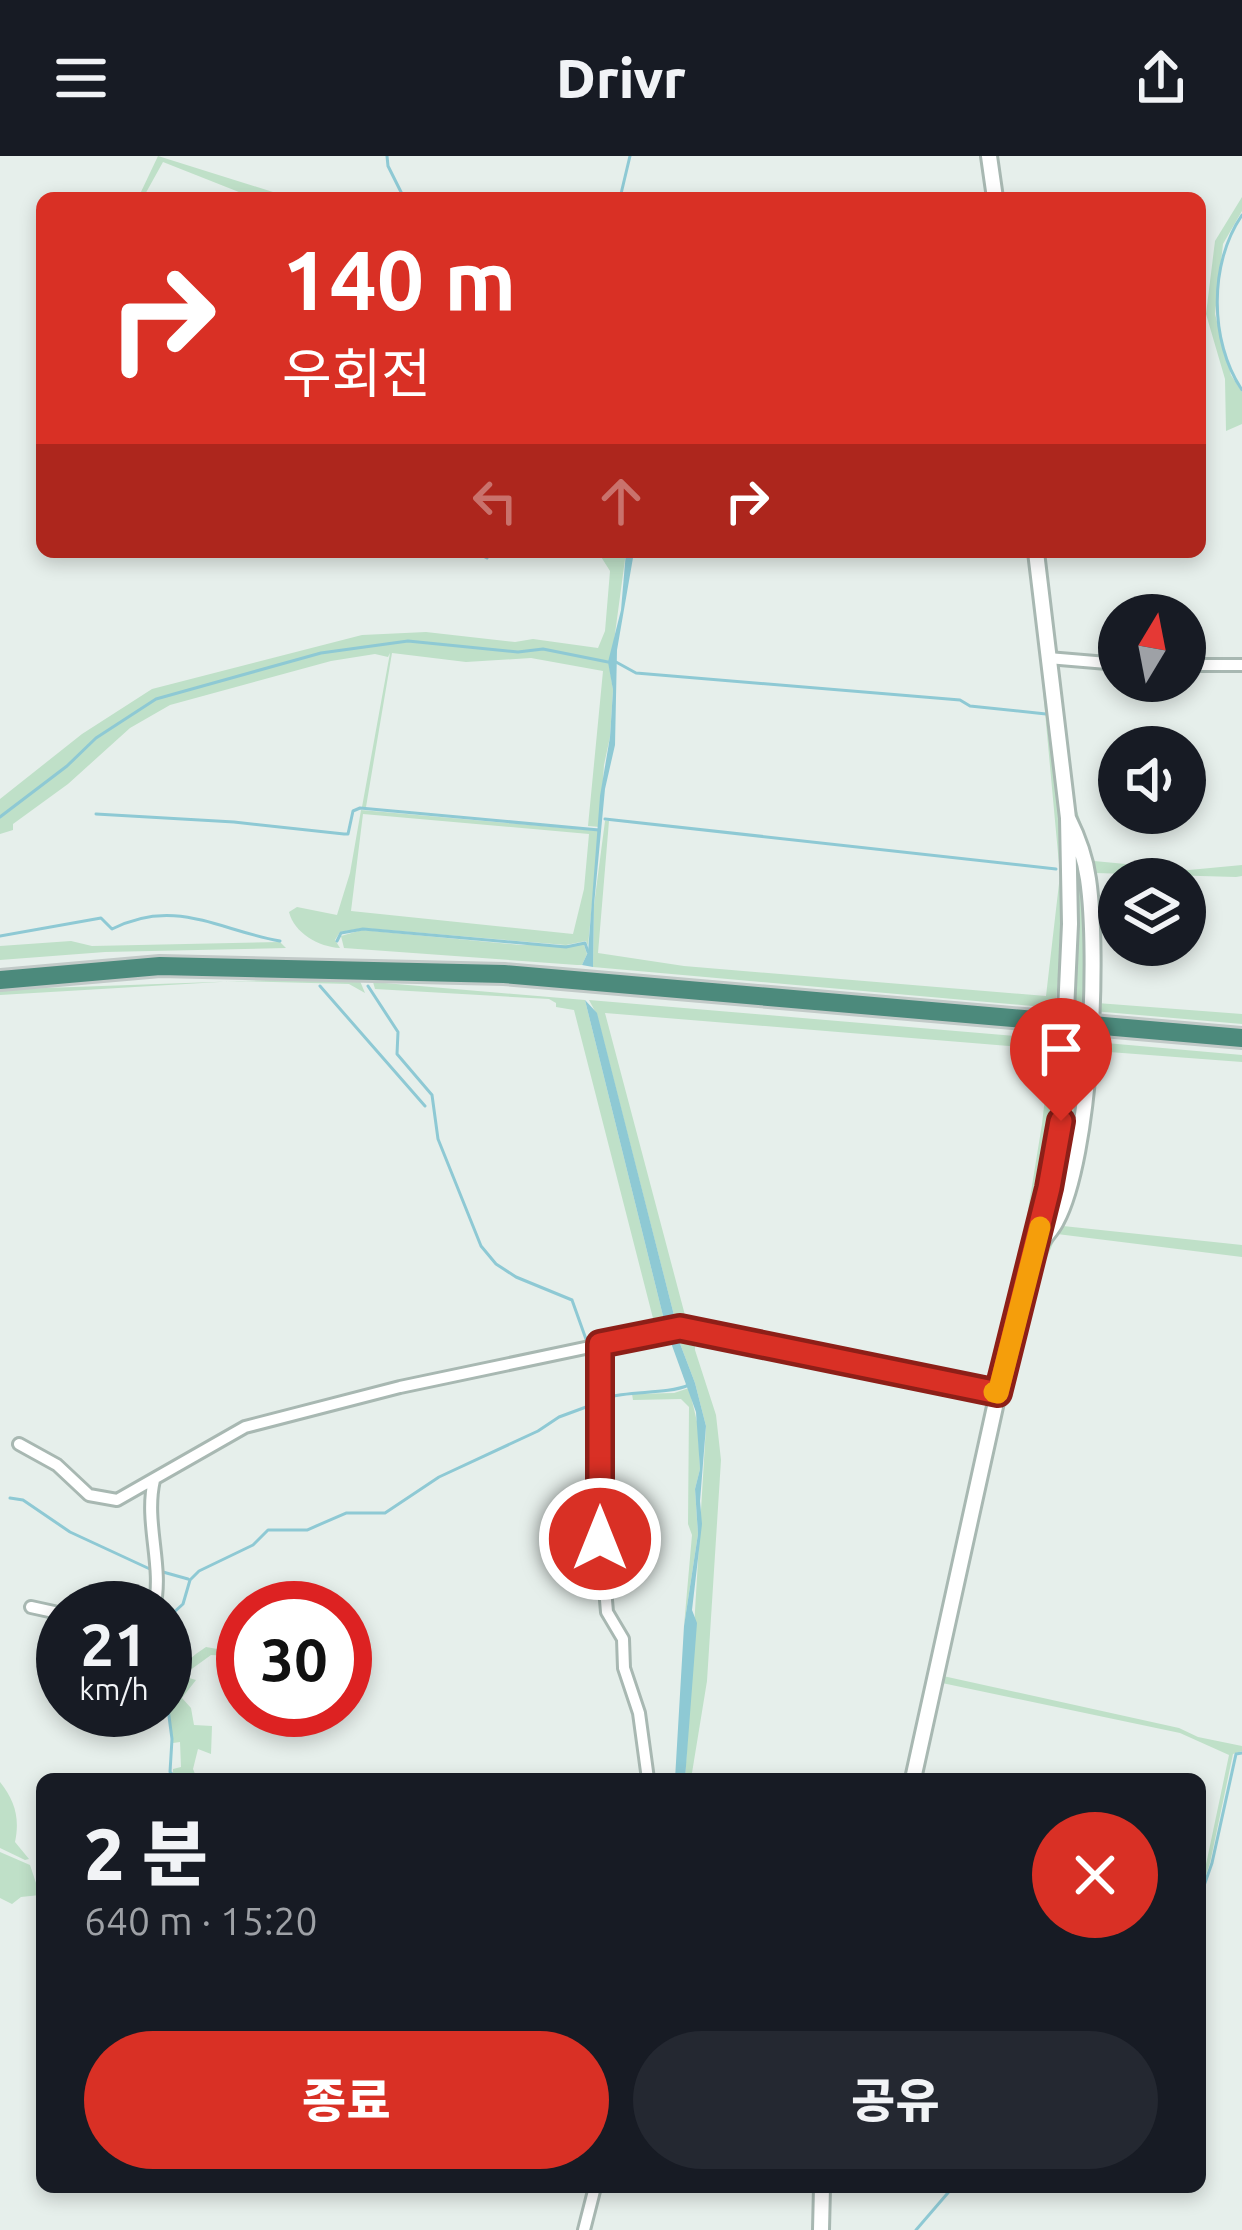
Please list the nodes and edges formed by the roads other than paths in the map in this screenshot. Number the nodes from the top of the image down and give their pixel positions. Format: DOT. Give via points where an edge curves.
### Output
graph roads {
  1 [pos="989,156"];
  2 [pos="993,192"];
  3 [pos="1037,558"];
  4 [pos="1048,658"];
  5 [pos="1098,662"];
  6 [pos="1206,665"];
  7 [pos="1242,665"];
  8 [pos="1067,818"];
  9 [pos="0,980"];
  10 [pos="1091,1024"];
  11 [pos="1242,1038"];
  12 [pos="1033,1254"];
  13 [pos="600,1344"];
  14 [pos="998,1393"];
  15 [pos="19,1444"];
  16 [pos="154,1479"];
  17 [pos="156,1581"];
  18 [pos="31,1607"];
  19 [pos="36,1608"];
  20 [pos="647,1773"];
  21 [pos="914,1773"];
  22 [pos="594,2193"];
  23 [pos="822,2193"];
  24 [pos="584,2230"];
  25 [pos="821,2230"];
  1 -- 2 [label="street"];
  3 -- 4 [label="street"];
  4 -- 5 [label="street"];
  4 -- 8 [label="street"];
  6 -- 7 [label="street"];
  8 -- 10 [label="street" via="1089,882"];
  8 -- 12 [label="street, bridge" via="1061,1121"];
  9 -- 10 [label="highway" via="160,966 388,969"];
  10 -- 11 [label="highway"];
  10 -- 12 [label="street" via="1065,1197"];
  12 -- 14 [label="street"];
  13 -- 14 [label="street" via="680,1328"];
  13 -- 16 [label="street" via="245,1426"];
  13 -- 20 [label="street" via="598,1505 607,1612 622,1639"];
  14 -- 21 [label="street"];
  15 -- 16 [label="street" via="98,1499 128,1496"];
  16 -- 17 [label="street"];
  18 -- 19 [label="street"];
  22 -- 24 [label="street"];
  23 -- 25 [label="street"];
}
